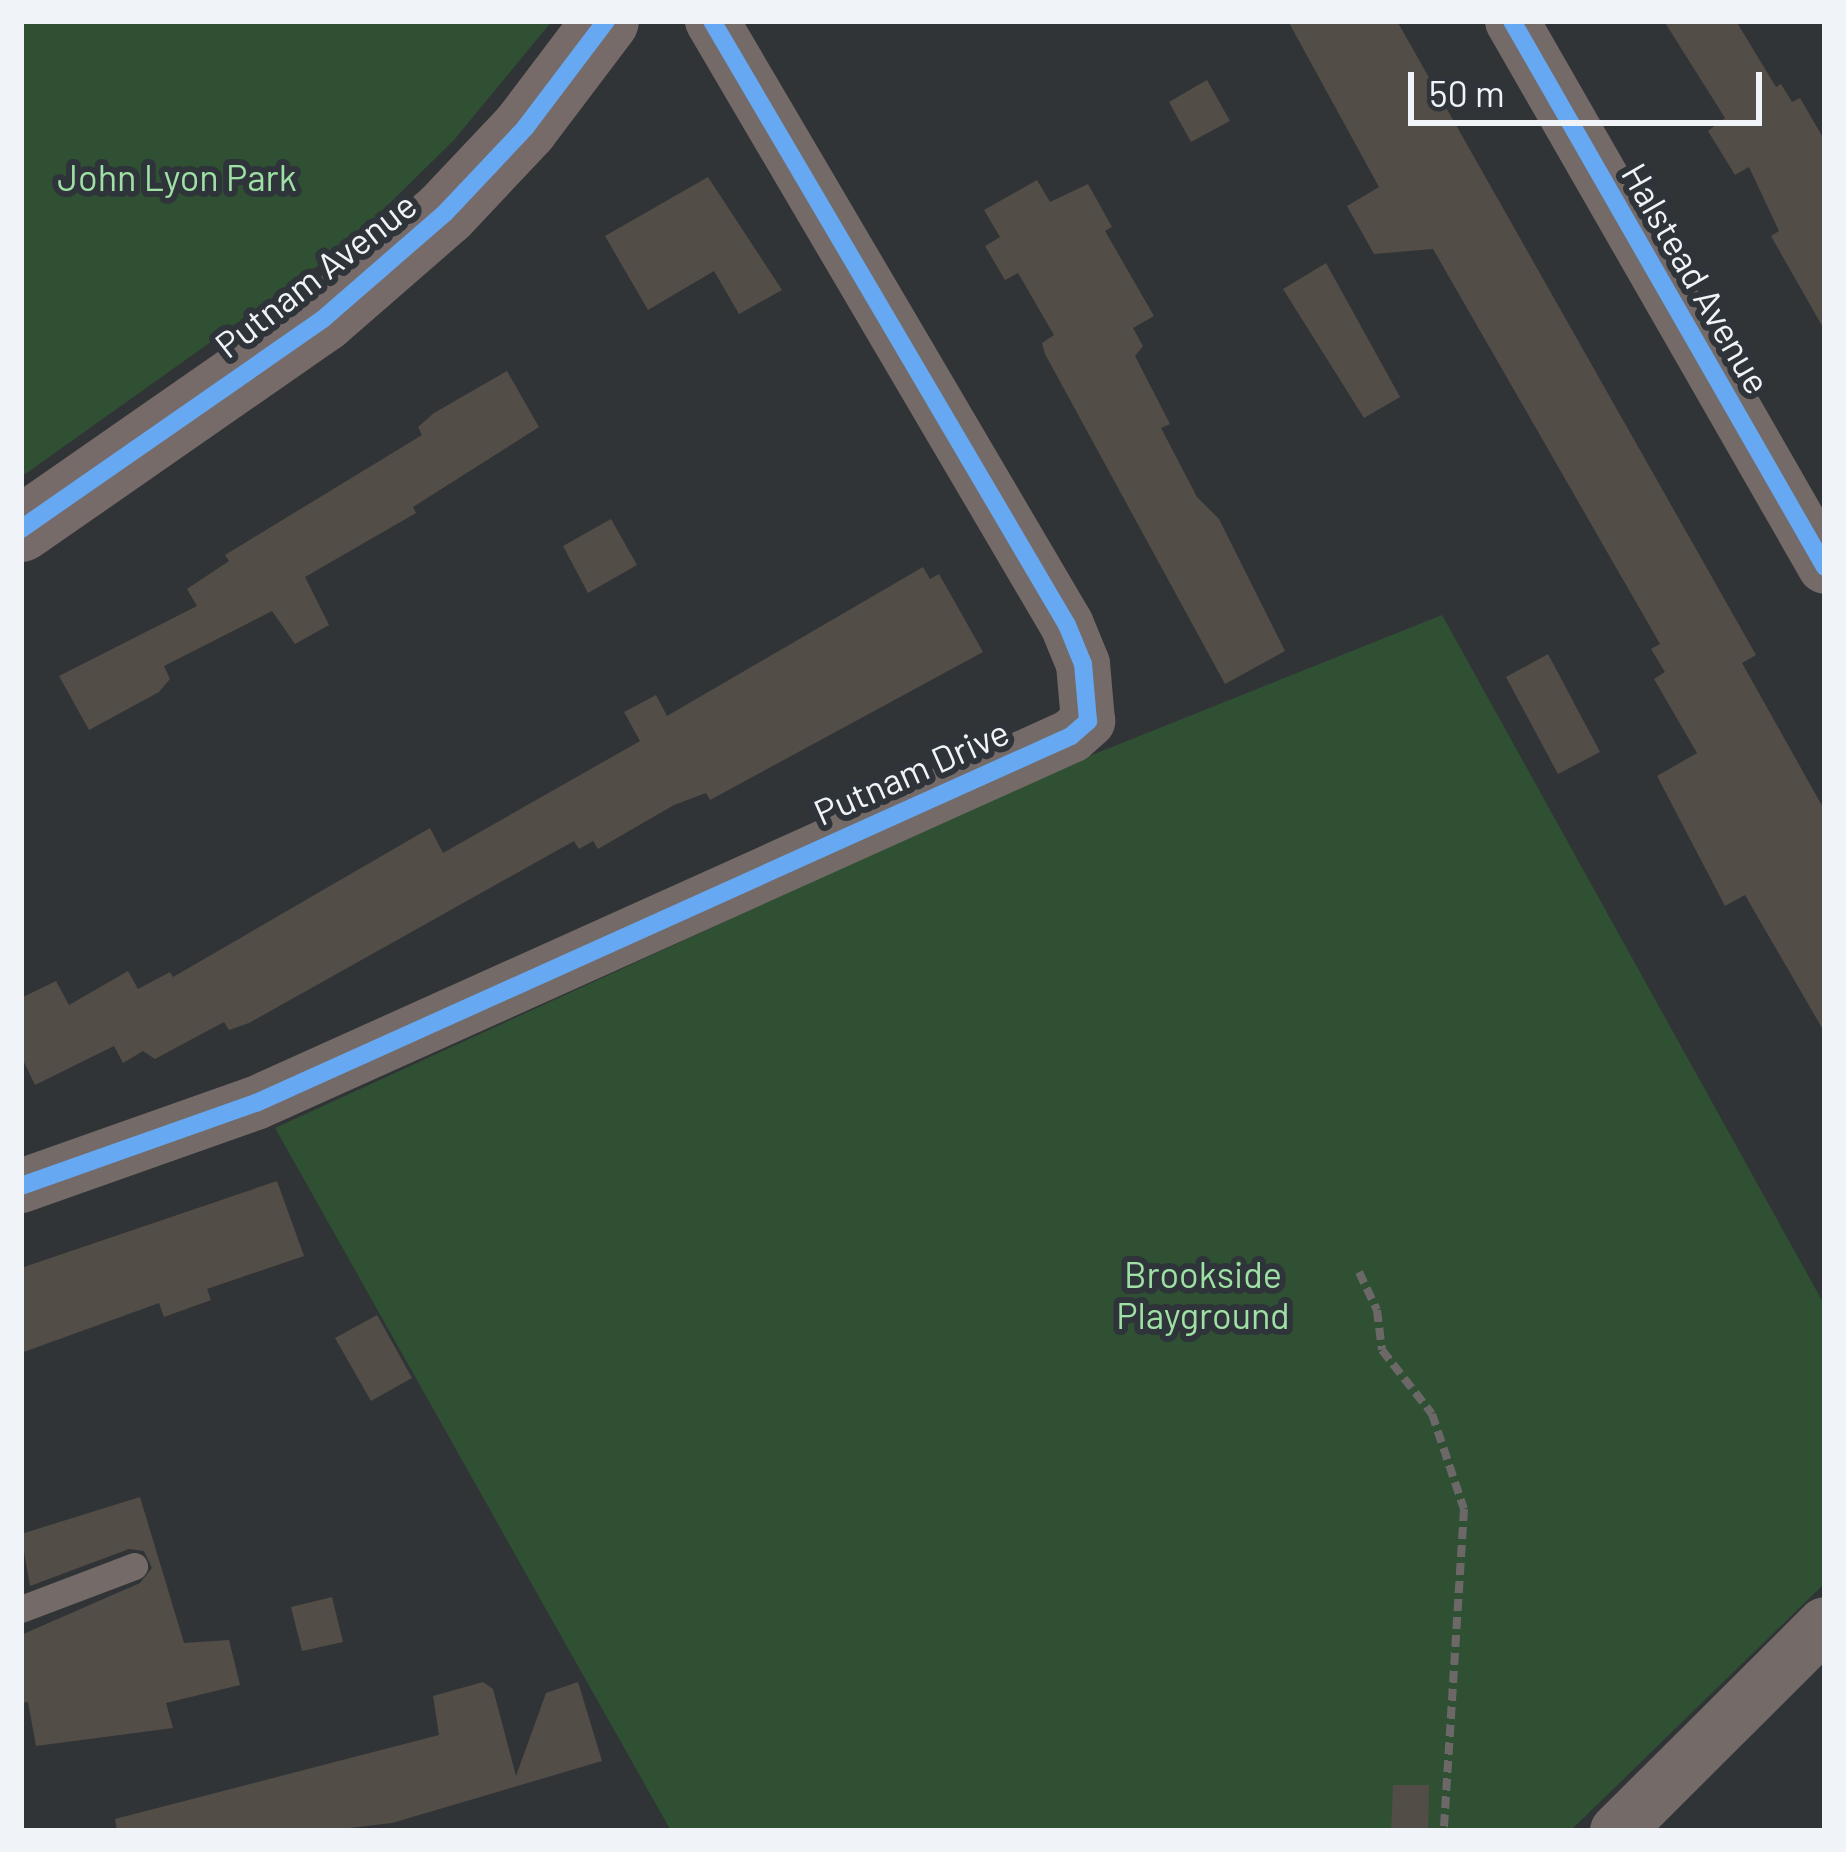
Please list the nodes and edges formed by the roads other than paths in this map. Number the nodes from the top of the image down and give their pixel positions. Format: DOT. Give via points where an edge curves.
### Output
graph roads {
  1 [pos="606,21"];
  2 [pos="712,21"];
  3 [pos="1512,21"];
  4 [pos="21,529"];
  5 [pos="1825,567"];
  6 [pos="21,1186"];
  7 [pos="134,1566"];
  8 [pos="21,1609"];
  9 [pos="1825,1624"];
  10 [pos="1617,1831"];
  1 -- 4 [label="street, Putnam Avenue" via="525,128 323,319"];
  2 -- 6 [label="street, Putnam Drive" via="1067,625 1083,664 1088,721 1049,746 256,1103"];
  3 -- 5 [label="street, Halstead Avenue"];
  7 -- 8 [label="lane"];
  9 -- 10 [label="street"];
}
